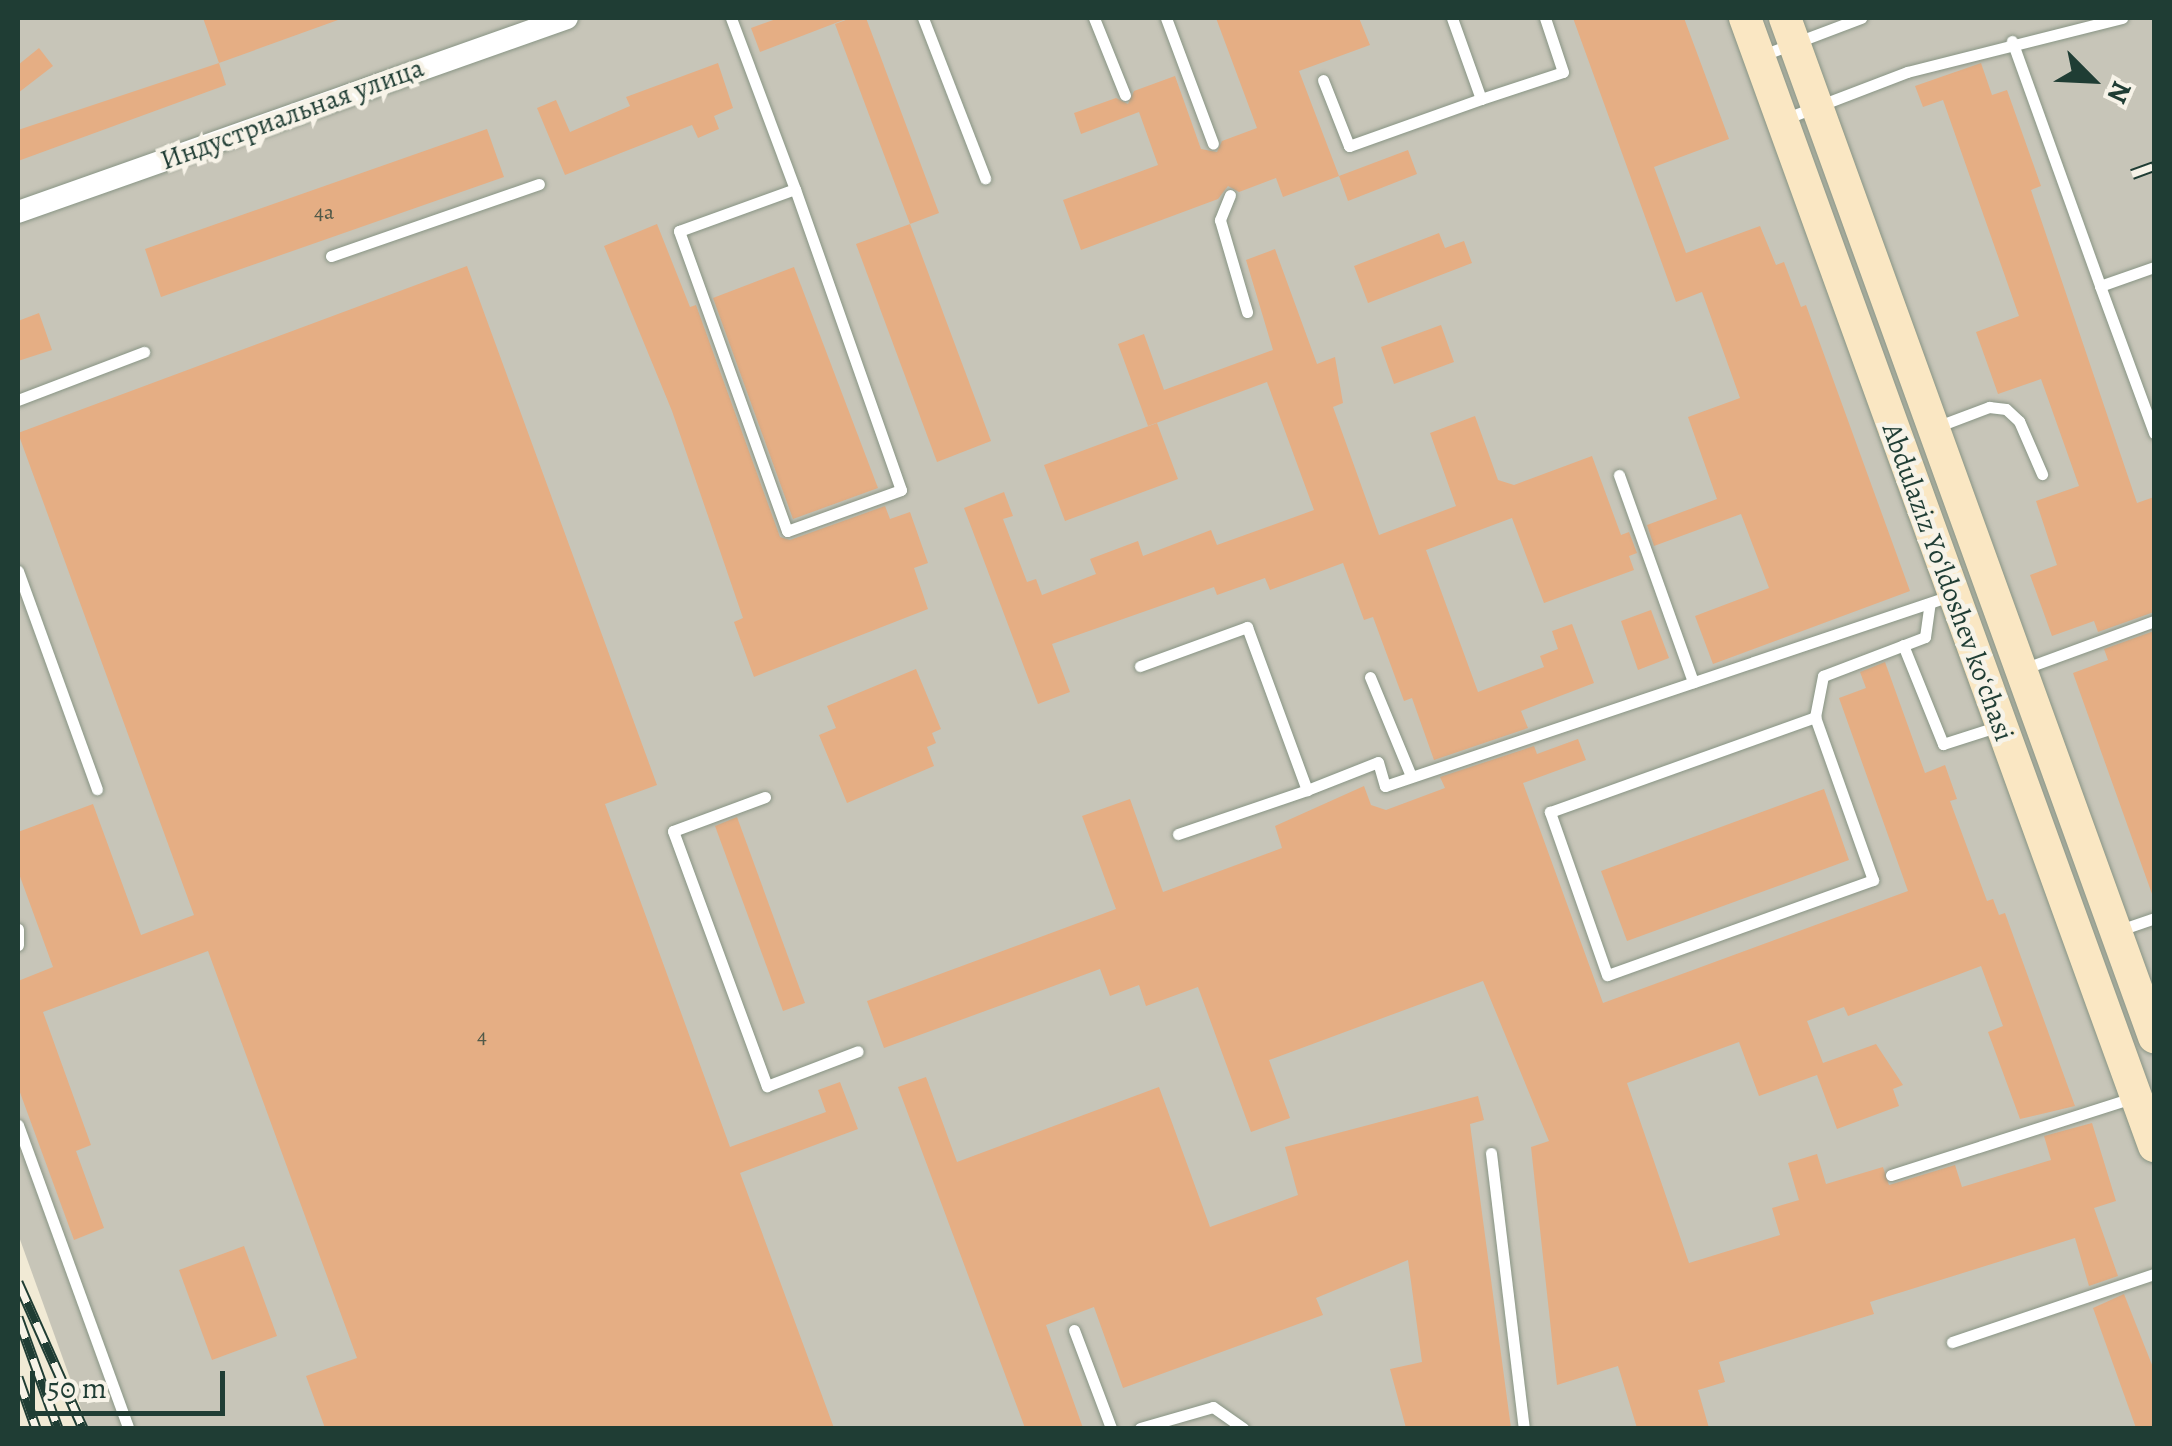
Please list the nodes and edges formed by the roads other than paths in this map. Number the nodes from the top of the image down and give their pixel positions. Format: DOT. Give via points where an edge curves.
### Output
graph roads {
  1 [pos="568,18"];
  2 [pos="731,18"];
  3 [pos="923,18"];
  4 [pos="1094,18"];
  5 [pos="1166,18"];
  6 [pos="1452,18"];
  7 [pos="1545,18"];
  8 [pos="1744,18"];
  9 [pos="1862,18"];
  10 [pos="2122,18"];
  11 [pos="531,24"];
  12 [pos="1789,30"];
  13 [pos="2012,41"];
  14 [pos="1758,57"];
  15 [pos="1324,80"];
  16 [pos="1124,95"];
  17 [pos="1481,99"];
  18 [pos="1818,106"];
  19 [pos="1780,121"];
  20 [pos="1213,144"];
  21 [pos="985,178"];
  22 [pos="539,184"];
  23 [pos="795,189"];
  24 [pos="1230,194"];
  25 [pos="18,212"];
  26 [pos="331,256"];
  27 [pos="2154,267"];
  28 [pos="2100,286"];
  29 [pos="1248,312"];
  30 [pos="144,352"];
  31 [pos="18,400"];
  32 [pos="1936,427"];
  33 [pos="2154,433"];
  34 [pos="2042,474"];
  35 [pos="1619,475"];
  36 [pos="18,571"];
  37 [pos="1941,599"];
  38 [pos="2154,621"];
  39 [pos="1903,645"];
  40 [pos="1140,666"];
  41 [pos="2023,669"];
  42 [pos="1370,677"];
  43 [pos="1693,682"];
  44 [pos="1816,717"];
  45 [pos="2000,726"];
  46 [pos="1411,776"];
  47 [pos="97,789"];
  48 [pos="1307,790"];
  49 [pos="765,797"];
  50 [pos="1178,834"];
  51 [pos="2154,918"];
  52 [pos="18,929"];
  53 [pos="2116,931"];
  54 [pos="18,945"];
  55 [pos="2154,1037"];
  56 [pos="858,1051"];
  57 [pos="2136,1096"];
  58 [pos="18,1125"];
  59 [pos="2154,1146"];
  60 [pos="1491,1153"];
  61 [pos="1890,1175"];
  62 [pos="2154,1274"];
  63 [pos="1074,1330"];
  64 [pos="1952,1342"];
  65 [pos="128,1428"];
  66 [pos="1111,1428"];
  67 [pos="1140,1428"];
  68 [pos="1243,1428"];
  69 [pos="1524,1428"];
  1 -- 11 [label="street, Индустриальная улица"];
  2 -- 23 [label="lane"];
  3 -- 21 [label="lane"];
  4 -- 16 [label="lane"];
  5 -- 20 [label="lane"];
  6 -- 17 [label="lane"];
  7 -- 17 [label="lane" via="1563,72"];
  8 -- 14 [label="main road, Abdulaziz Yoʻldoshev koʻchasi"];
  9 -- 12 [label="lane"];
  10 -- 13 [label="lane"];
  11 -- 25 [label="street, Индустриальная улица"];
  12 -- 14 [label="lane"];
  12 -- 18 [label="main road, Abdulaziz Yoʻldoshev koʻchasi"];
  13 -- 18 [label="lane"];
  13 -- 28 [label="lane"];
  14 -- 19 [label="main road, Abdulaziz Yoʻldoshev koʻchasi"];
  15 -- 17 [label="lane" via="1349,146"];
  18 -- 19 [label="lane"];
  18 -- 32 [label="main road, Abdulaziz Yoʻldoshev koʻchasi"];
  19 -- 37 [label="main road, Abdulaziz Yoʻldoshev koʻchasi"];
  22 -- 26 [label="lane"];
  23 -- 23 [label="lane" via="901,490 787,531 679,231"];
  24 -- 29 [label="lane" via="1220,220"];
  27 -- 28 [label="lane"];
  28 -- 33 [label="lane"];
  30 -- 31 [label="lane"];
  32 -- 34 [label="lane" via="1989,407 2006,409 2019,421"];
  32 -- 41 [label="main road, Abdulaziz Yoʻldoshev koʻchasi"];
  35 -- 43 [label="lane"];
  36 -- 47 [label="lane"];
  37 -- 39 [label="lane" via="1925,637"];
  37 -- 43 [label="lane"];
  37 -- 45 [label="main road, Abdulaziz Yoʻldoshev koʻchasi"];
  38 -- 41 [label="lane"];
  39 -- 44 [label="lane" via="1823,676"];
  39 -- 45 [label="lane" via="1942,744"];
  40 -- 48 [label="lane" via="1247,627"];
  41 -- 53 [label="main road, Abdulaziz Yoʻldoshev koʻchasi"];
  42 -- 46 [label="lane"];
  43 -- 46 [label="lane"];
  44 -- 44 [label="lane" via="1873,880 1607,975 1550,812"];
  45 -- 57 [label="main road, Abdulaziz Yoʻldoshev koʻchasi"];
  46 -- 48 [label="lane" via="1386,786 1378,762"];
  48 -- 50 [label="lane"];
  49 -- 56 [label="lane" via="673,831 768,1086"];
  51 -- 53 [label="lane"];
  52 -- 54 [label="lane"];
  53 -- 55 [label="main road, Abdulaziz Yoʻldoshev koʻchasi"];
  57 -- 59 [label="main road, Abdulaziz Yoʻldoshev koʻchasi"];
  57 -- 61 [label="lane"];
  58 -- 65 [label="lane"];
  60 -- 69 [label="lane"];
  62 -- 64 [label="lane"];
  63 -- 66 [label="lane"];
  67 -- 68 [label="lane" via="1213,1407"];
}
